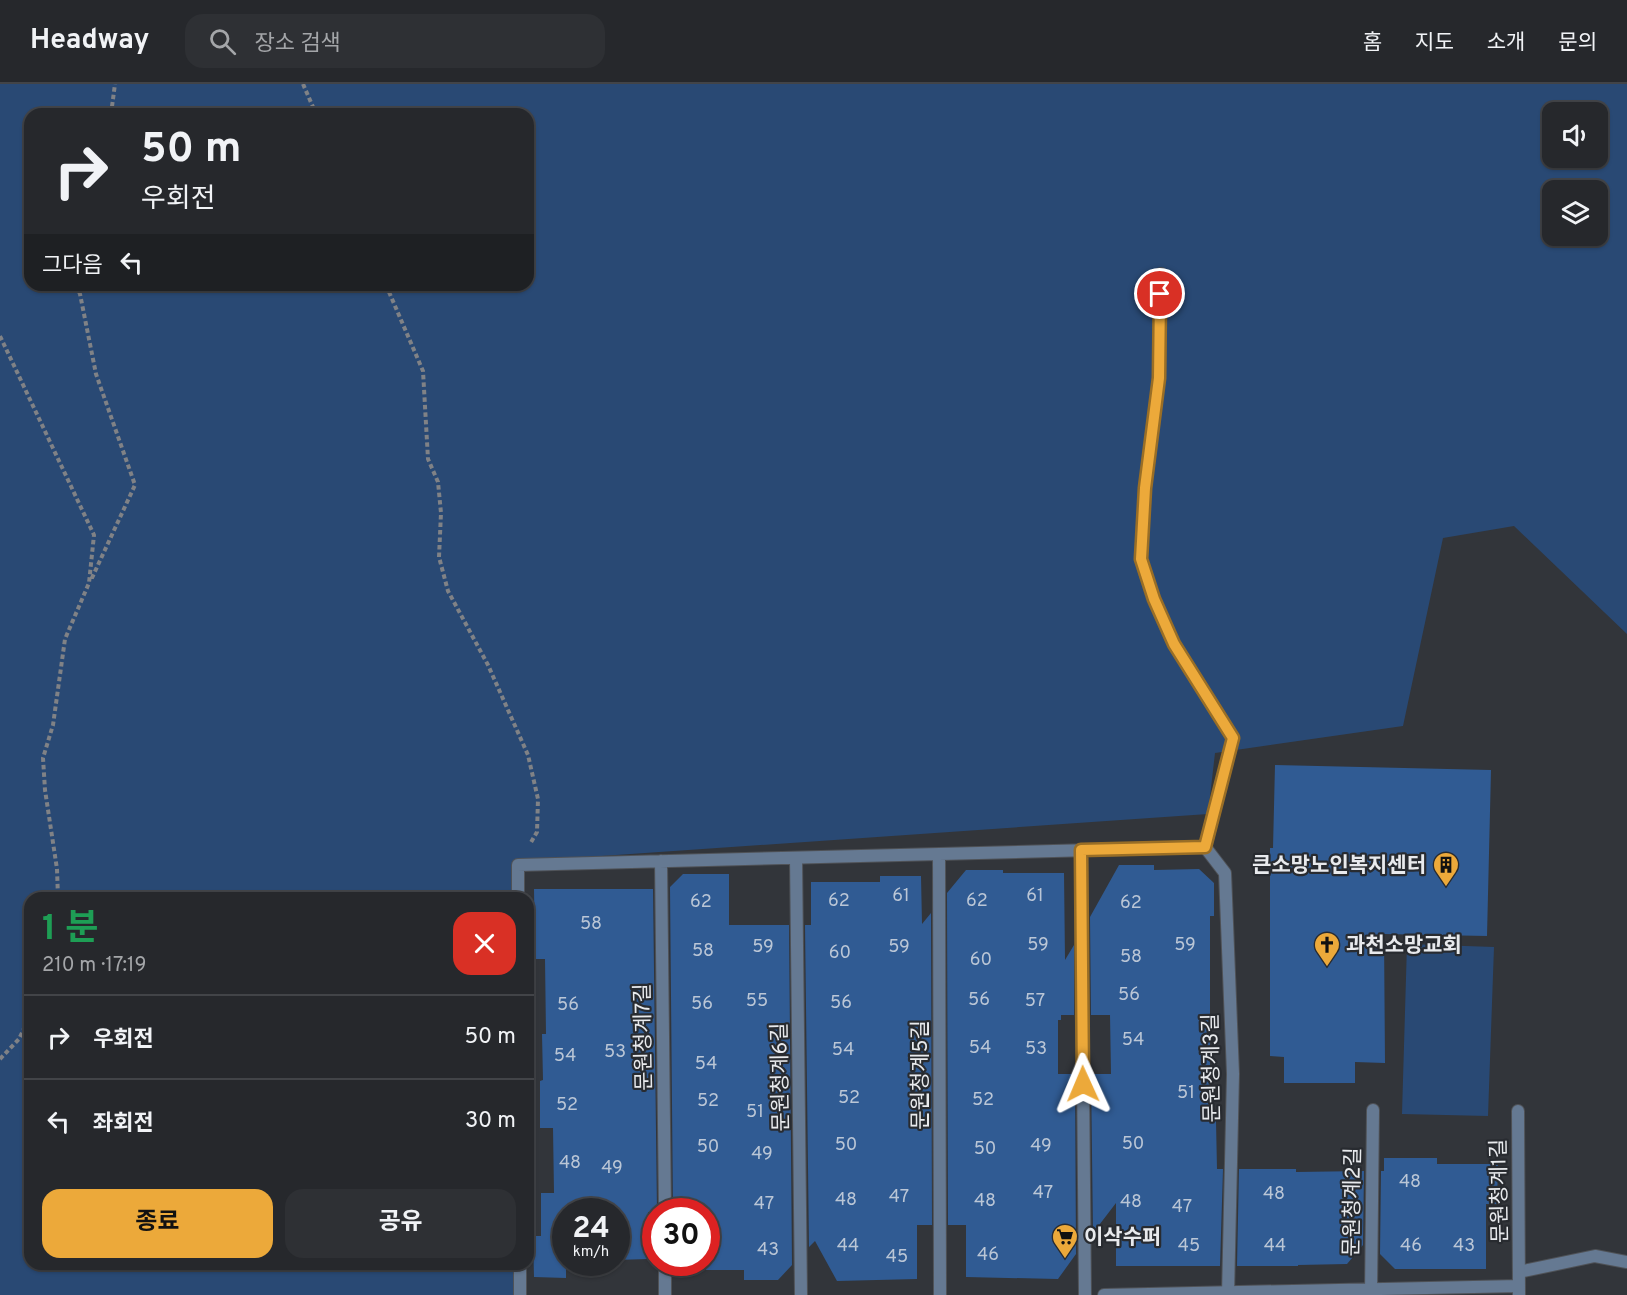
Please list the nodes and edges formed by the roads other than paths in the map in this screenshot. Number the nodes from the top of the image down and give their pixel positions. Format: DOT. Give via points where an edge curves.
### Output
graph roads {
  1 [pos="1161,274"];
  2 [pos="1205,847"];
  3 [pos="1081,850"];
  4 [pos="939,854"];
  5 [pos="796,858"];
  6 [pos="661,861"];
  7 [pos="518,892"];
  8 [pos="1373,1110"];
  9 [pos="1518,1111"];
  10 [pos="664,1198"];
  11 [pos="1627,1262"];
  12 [pos="520,1270"];
  13 [pos="1519,1272"];
  14 [pos="665,1276"];
  15 [pos="1519,1290"];
  16 [pos="1371,1292"];
  17 [pos="1228,1293"];
  18 [pos="520,1295"];
  19 [pos="665,1295"];
  20 [pos="801,1295"];
  21 [pos="940,1295"];
  22 [pos="1085,1295"];
  23 [pos="1104,1295"];
  1 -- 2 [label="street" via="1159,378 1145,488 1141,559 1174,644 1233,738"];
  2 -- 3 [label="street"];
  2 -- 17 [label="street, 문원청계3길" via="1225,873 1233,1074"];
  3 -- 4 [label="street"];
  3 -- 22 [label="street"];
  4 -- 5 [label="street"];
  4 -- 21 [label="street, 문원청계5길"];
  5 -- 6 [label="street"];
  5 -- 20 [label="street, 문원청계6길"];
  6 -- 7 [label="street" via="518,865"];
  6 -- 10 [label="street, 문원청계7길"];
  8 -- 16 [label="street, 문원청계2길"];
  9 -- 13 [label="street, 문원청계1길"];
  11 -- 13 [label="street, 문원청계1길" via="1595,1256"];
  12 -- 18 [label="street"];
  13 -- 15 [label="street, 문원청계1길"];
  14 -- 19 [label="street"];
  15 -- 16 [label="street"];
  16 -- 17 [label="street"];
  17 -- 23 [label="street"];
}
